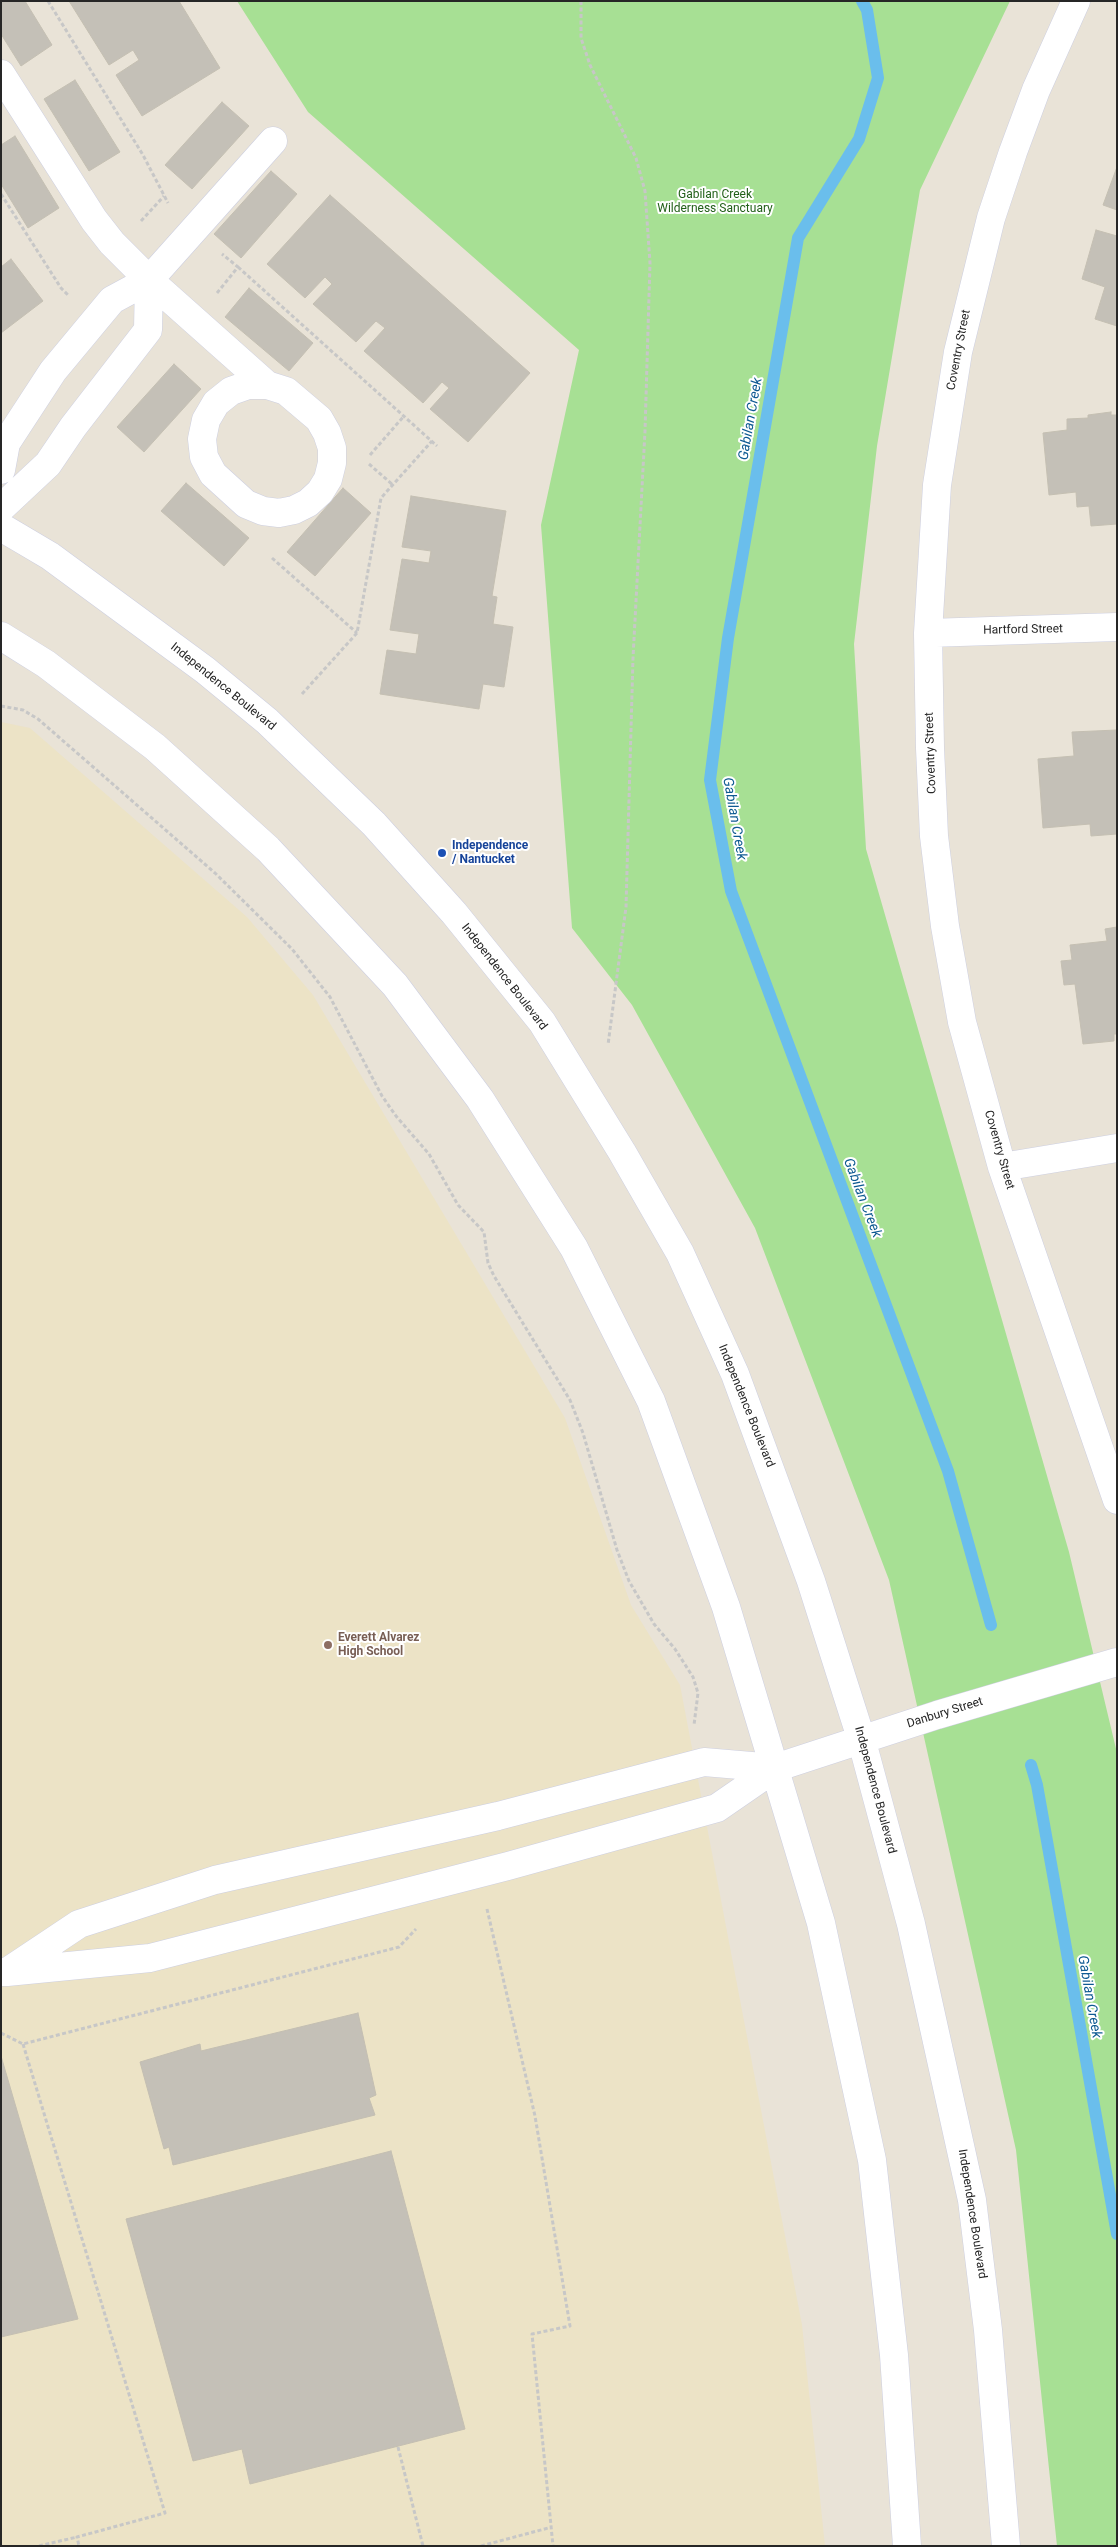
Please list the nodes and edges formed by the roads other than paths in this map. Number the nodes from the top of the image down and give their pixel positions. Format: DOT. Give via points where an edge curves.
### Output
graph roads {
  1 [pos="1076,1"];
  2 [pos="1,74"];
  3 [pos="272,141"];
  4 [pos="149,280"];
  5 [pos="267,385"];
  6 [pos="1,470"];
  7 [pos="1,508"];
  8 [pos="1,527"];
  9 [pos="1117,627"];
  10 [pos="928,633"];
  11 [pos="1,636"];
  12 [pos="1117,1148"];
  13 [pos="1002,1167"];
  14 [pos="1117,1500"];
  15 [pos="1117,1662"];
  16 [pos="861,1738"];
  17 [pos="775,1768"];
  18 [pos="4,1972"];
  19 [pos="906,2546"];
  20 [pos="1006,2546"];
  1 -- 10 [label="street, Coventry Street" via="1036,90 1013,152 974,282 958,352 937,485"];
  2 -- 4 [label="street" via="94,220 112,244"];
  3 -- 4 [label="street"];
  4 -- 5 [label="street"];
  4 -- 6 [label="street" via="112,300 53,371 6,443"];
  4 -- 7 [label="street" via="148,330 48,464"];
  5 -- 5 [label="street" via="248,385 231,391 216,403 206,420 202,439 204,457 213,474 246,504 263,511 294,510 308,503 328,479 332,448 319,419 286,391"];
  8 -- 16 [label="street, Independence Boulevard" via="94,587 267,721 374,824 454,913 542,1022 680,1253 735,1374 812,1581"];
  9 -- 10 [label="street, Hartford Street"];
  10 -- 13 [label="street, Coventry Street" via="934,836 945,926 962,1022"];
  11 -- 17 [label="street" via="46,664 155,747 268,849 395,985 480,1099 574,1248 651,1401 726,1607"];
  12 -- 13 [label="street"];
  13 -- 14 [label="street, Coventry Street"];
  15 -- 16 [label="street, Danbury Street"];
  16 -- 17 [label="street, Danbury Street"];
  16 -- 20 [label="street, Independence Boulevard" via="911,1924 972,2200 988,2330"];
  17 -- 18 [label="street" via="717,1808 508,1866 150,1958"];
  17 -- 18 [label="street" via="704,1762 498,1816 215,1880 79,1924"];
  17 -- 19 [label="street" via="821,1924 872,2160 894,2356"];
}
